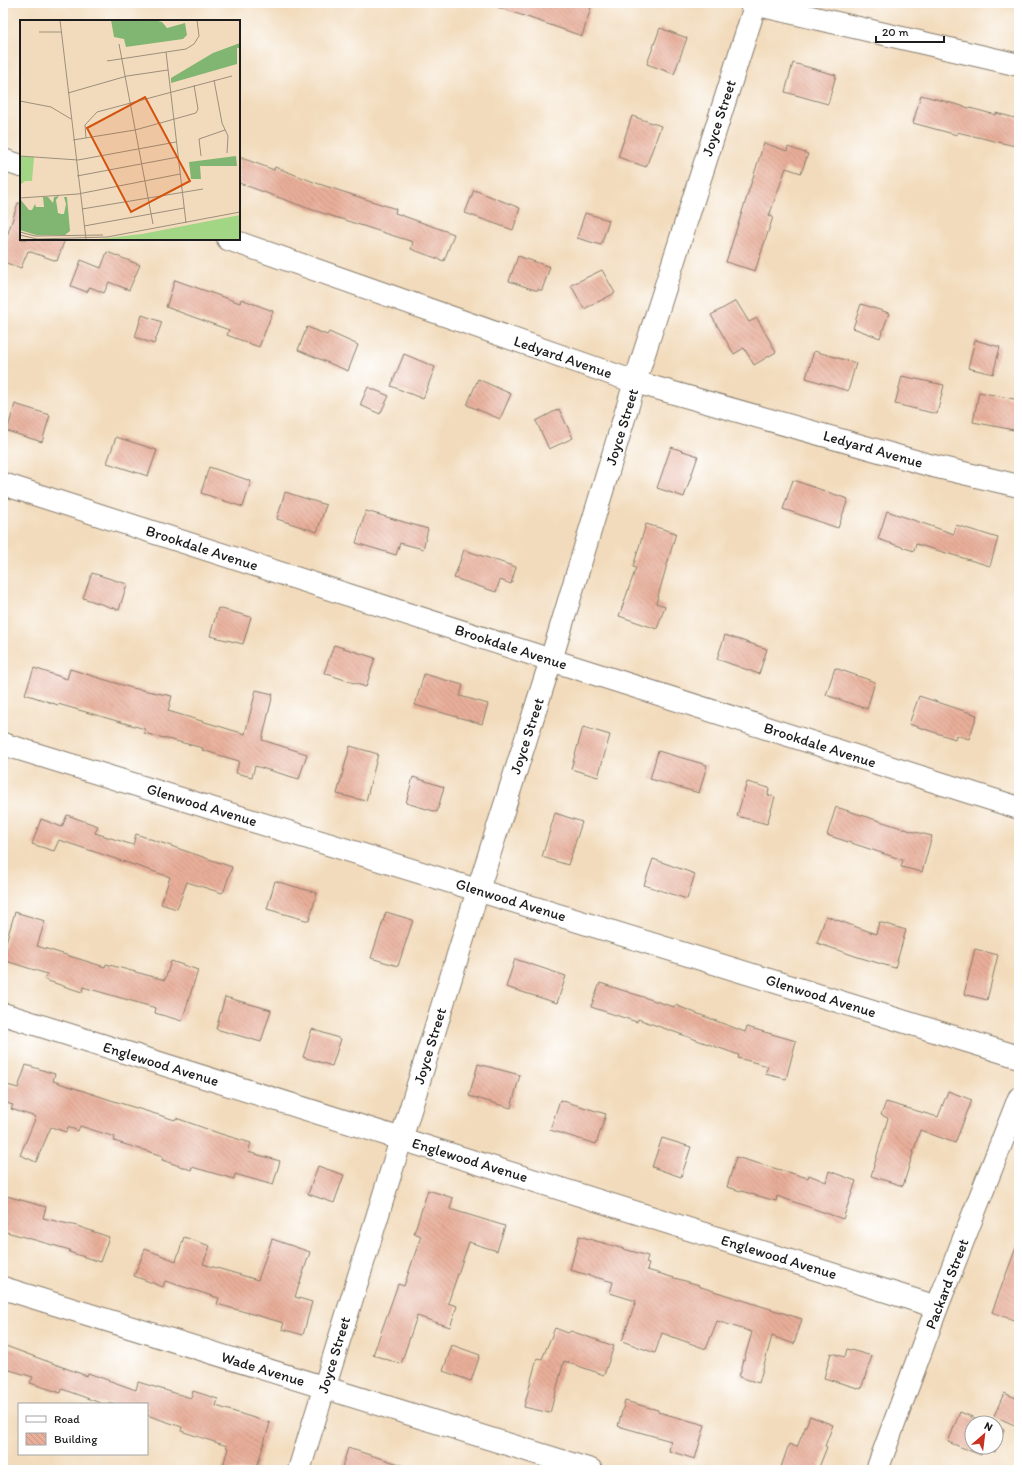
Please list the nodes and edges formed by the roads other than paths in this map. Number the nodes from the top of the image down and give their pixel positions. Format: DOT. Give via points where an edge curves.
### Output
graph roads {
  1 [pos="754,4"];
  2 [pos="1019,65"];
  3 [pos="3,160"];
  4 [pos="20,166"];
  5 [pos="231,240"];
  6 [pos="635,382"];
  7 [pos="3,484"];
  8 [pos="1019,486"];
  9 [pos="551,660"];
  10 [pos="3,744"];
  11 [pos="1019,808"];
  12 [pos="478,890"];
  13 [pos="3,1014"];
  14 [pos="1019,1058"];
  15 [pos="1019,1098"];
  16 [pos="401,1139"];
  17 [pos="3,1288"];
  18 [pos="938,1307"];
  19 [pos="324,1388"];
  20 [pos="298,1470"];
  21 [pos="591,1470"];
  22 [pos="877,1470"];
  1 -- 2 [label="street"];
  1 -- 6 [label="street, Joyce Street"];
  3 -- 4 [label="street"];
  5 -- 6 [label="street, Ledyard Avenue"];
  6 -- 8 [label="street, Ledyard Avenue" via="929,465"];
  6 -- 9 [label="street, Joyce Street"];
  7 -- 9 [label="street, Brookdale Avenue"];
  9 -- 11 [label="street, Brookdale Avenue"];
  9 -- 12 [label="street, Joyce Street"];
  10 -- 12 [label="street, Glenwood Avenue"];
  12 -- 14 [label="street, Glenwood Avenue"];
  12 -- 16 [label="street, Joyce Street"];
  13 -- 16 [label="street, Englewood Avenue"];
  15 -- 18 [label="street, Packard Street"];
  16 -- 18 [label="street, Englewood Avenue"];
  16 -- 19 [label="street, Joyce Street"];
  17 -- 19 [label="street, Wade Avenue"];
  18 -- 22 [label="street, Packard Street"];
  19 -- 20 [label="street, Joyce Street"];
  19 -- 21 [label="street, Wade Avenue"];
}
